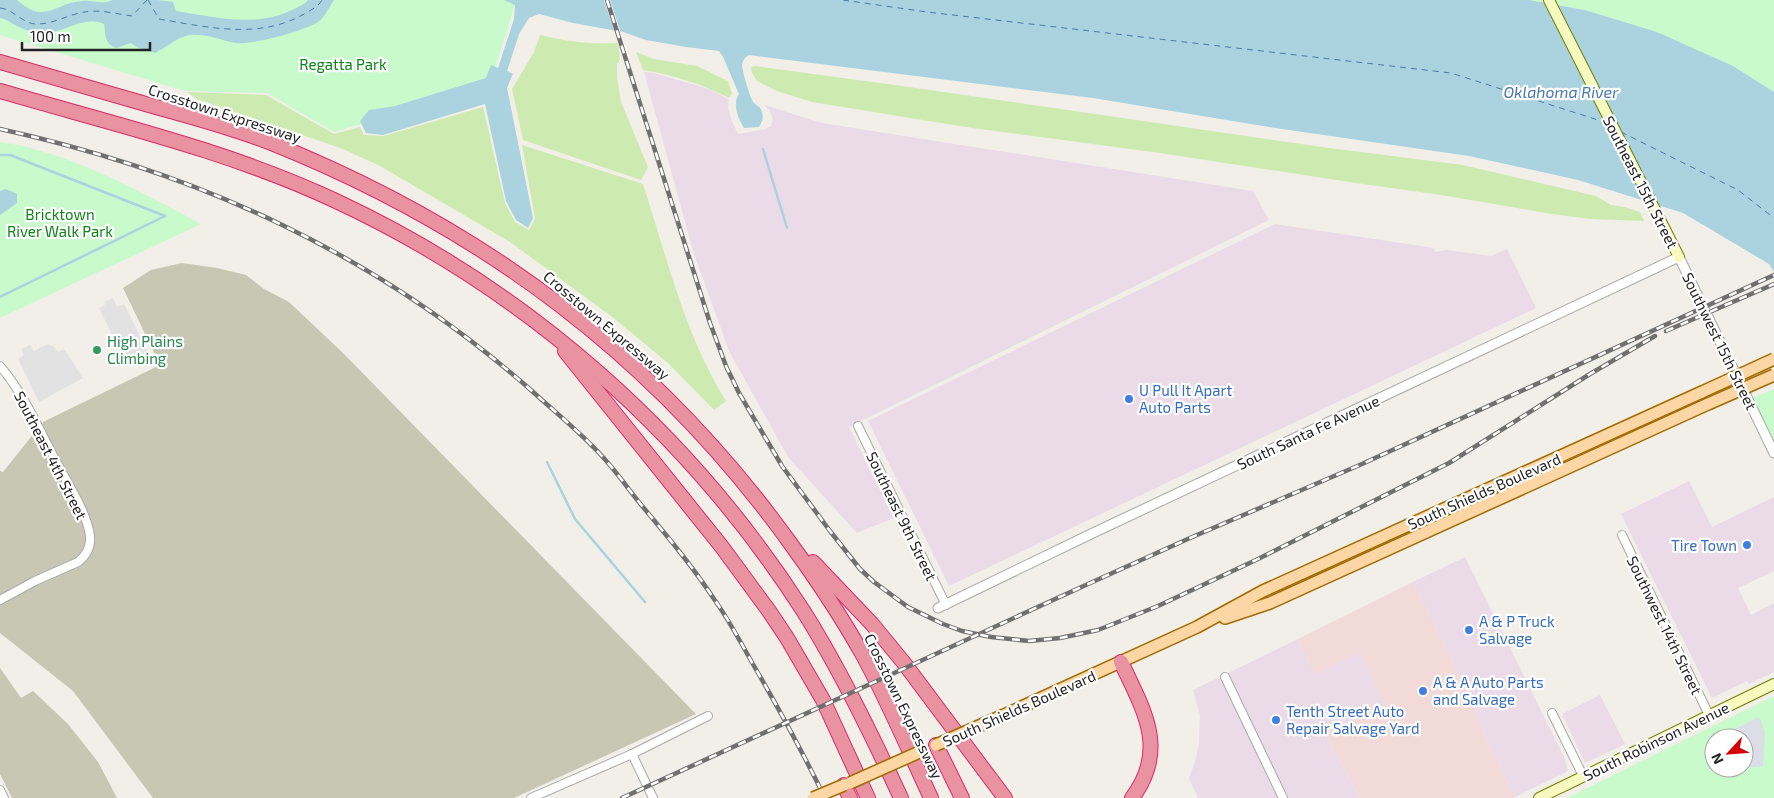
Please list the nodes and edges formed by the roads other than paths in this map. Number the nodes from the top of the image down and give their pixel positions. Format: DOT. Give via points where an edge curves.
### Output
graph roads {
  1 [pos="1549,0"];
  2 [pos="0,62"];
  3 [pos="0,91"];
  4 [pos="1677,252"];
  5 [pos="549,331"];
  6 [pos="1774,359"];
  7 [pos="0,366"];
  8 [pos="1774,374"];
  9 [pos="858,426"];
  10 [pos="1774,453"];
  11 [pos="778,526"];
  12 [pos="1622,535"];
  13 [pos="0,600"];
  14 [pos="942,606"];
  15 [pos="1197,628"];
  16 [pos="1122,662"];
  17 [pos="1225,677"];
  18 [pos="1774,684"];
  19 [pos="1552,713"];
  20 [pos="1709,715"];
  21 [pos="708,716"];
  22 [pos="936,745"];
  23 [pos="632,754"];
  24 [pos="1583,776"];
  25 [pos="848,789"];
  26 [pos="0,790"];
  27 [pos="4,798"];
  28 [pos="531,798"];
  29 [pos="654,798"];
  30 [pos="813,798"];
  31 [pos="868,798"];
  32 [pos="901,798"];
  33 [pos="931,798"];
  34 [pos="962,798"];
  35 [pos="1005,798"];
  36 [pos="1132,798"];
  37 [pos="1283,798"];
  38 [pos="1539,798"];
  1 -- 4 [label="main road, Southeast 15th Street"];
  2 -- 11 [label="highway, Crosstown Expressway" via="265,141 386,194 453,232 532,283 634,367 711,443"];
  3 -- 5 [label="highway" via="251,166 336,201 458,267"];
  4 -- 10 [label="street, Southwest 15th Street"];
  4 -- 14 [label="street, South Santa Fe Avenue"];
  5 -- 31 [label="highway" via="722,547 769,611 823,700"];
  5 -- 32 [label="highway" via="655,425 723,500 805,614 843,680"];
  6 -- 15 [label="main road, South Shields Boulevard, bridge" via="1264,590"];
  7 -- 13 [label="street, Southeast 4th Street" via="14,382 74,496 90,535 89,549 84,558"];
  8 -- 15 [label="main road, South Shields Boulevard, bridge" via="1270,603"];
  9 -- 14 [label="street, Southeast 9th Street"];
  11 -- 33 [label="highway, Crosstown Expressway" via="816,579 863,655"];
  11 -- 35 [label="highway" via="899,656"];
  12 -- 20 [label="street, Southwest 14th Street"];
  15 -- 16 [label="main road, South Shields Boulevard"];
  16 -- 22 [label="main road, South Shields Boulevard, bridge"];
  16 -- 36 [label="highway" via="1146,719 1151,743 1144,780"];
  17 -- 37 [label="street"];
  18 -- 20 [label="main road, South Robinson Avenue"];
  19 -- 24 [label="street"];
  20 -- 24 [label="main road, South Robinson Avenue"];
  21 -- 23 [label="street"];
  22 -- 25 [label="main road, South Shields Boulevard, bridge"];
  22 -- 34 [label="highway"];
  23 -- 28 [label="street"];
  23 -- 29 [label="street"];
  24 -- 38 [label="main road, South Robinson Avenue"];
  25 -- 30 [label="main road, South Shields Boulevard, bridge"];
  26 -- 27 [label="street"];
}
